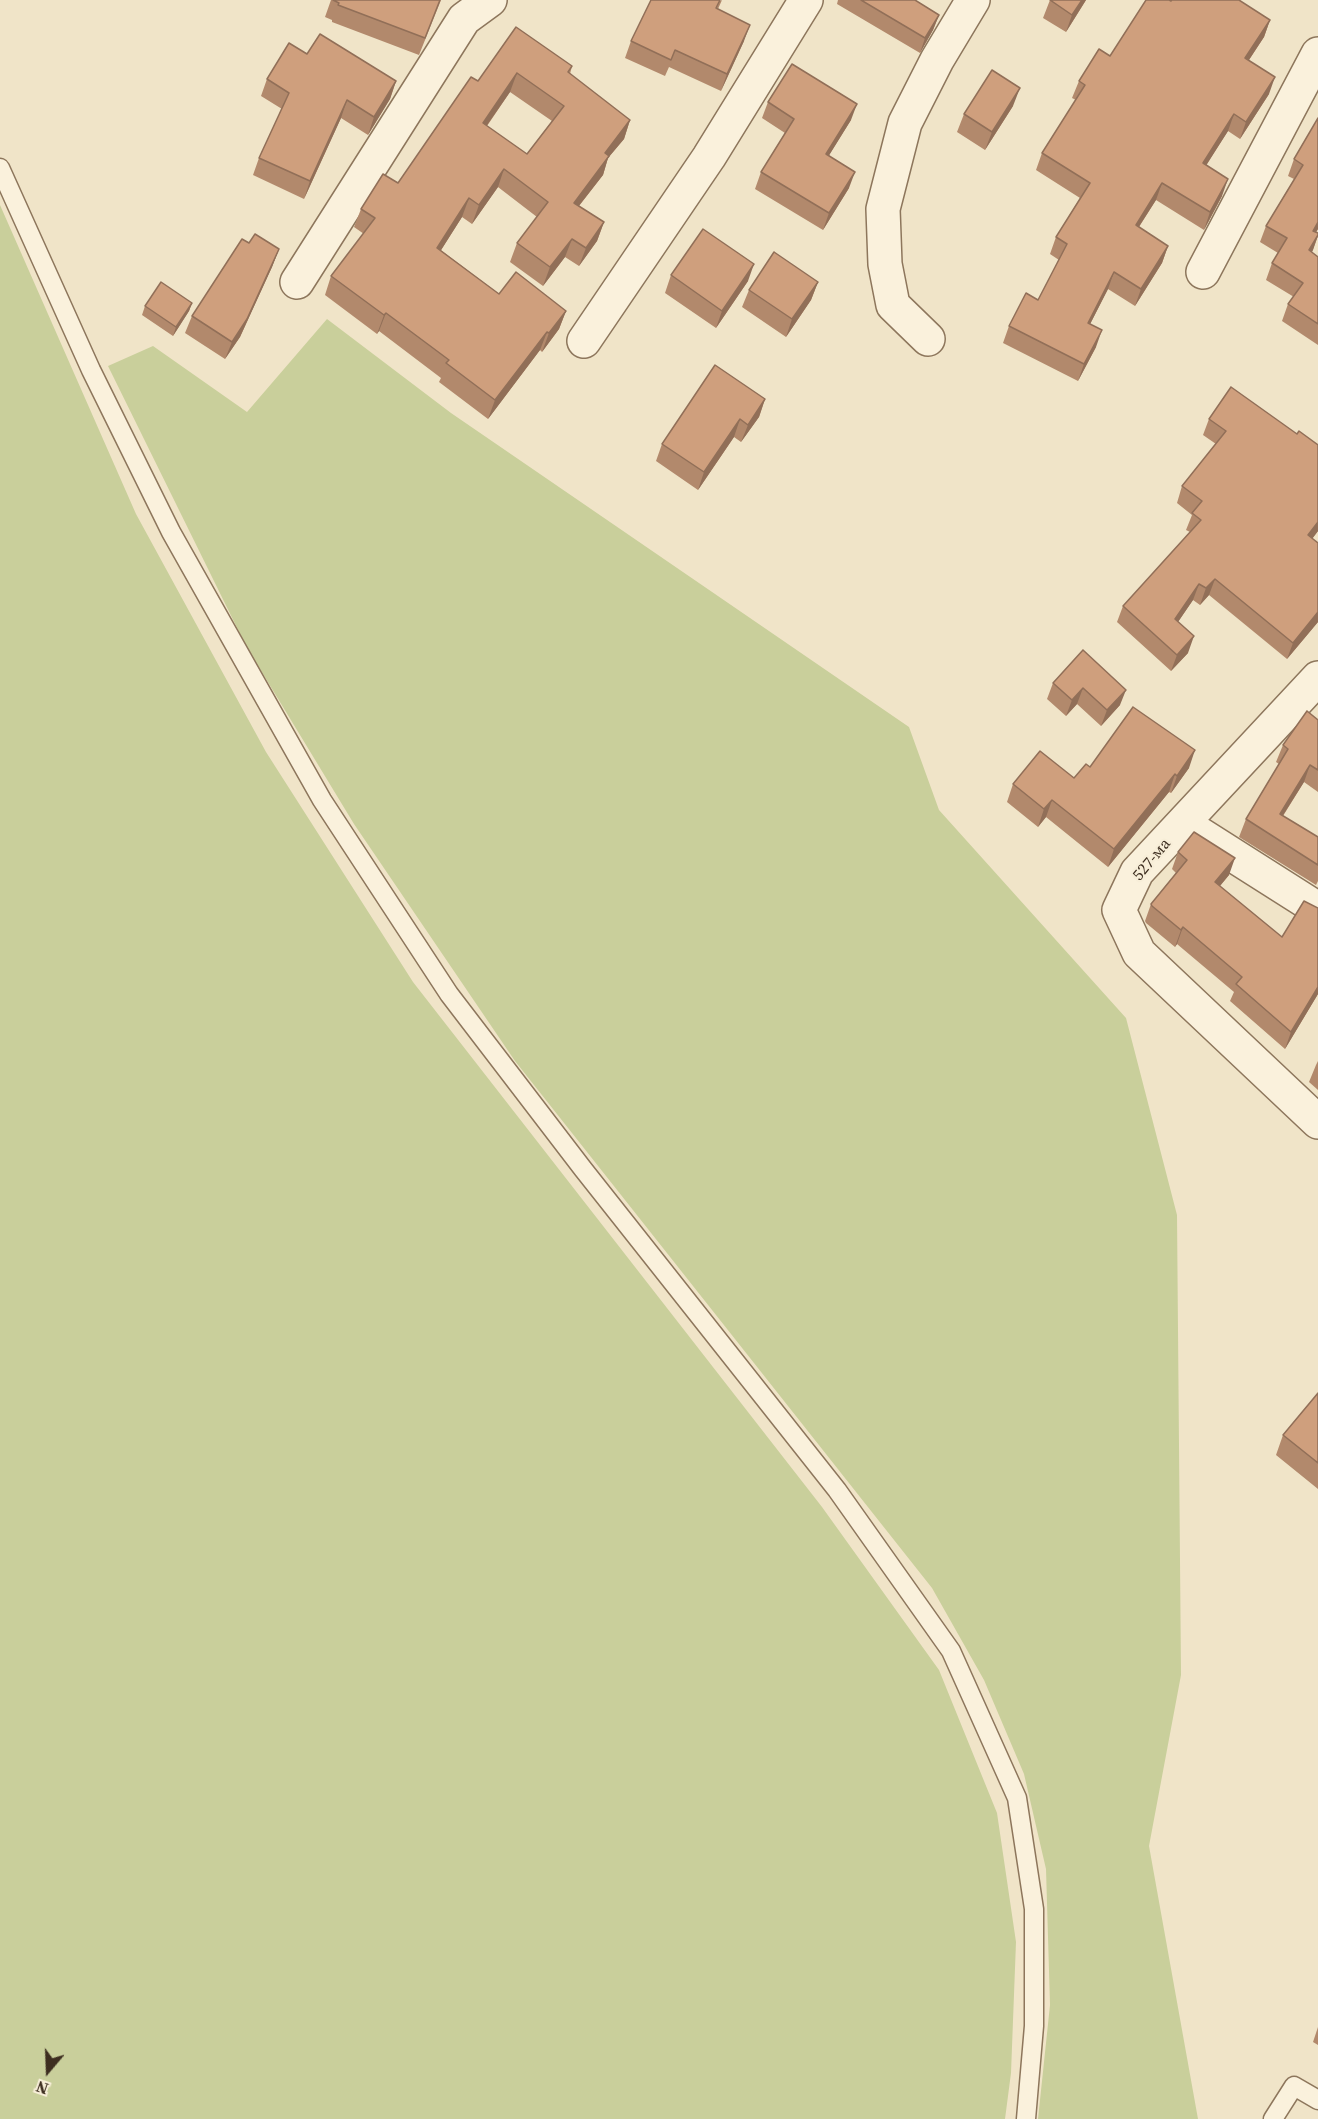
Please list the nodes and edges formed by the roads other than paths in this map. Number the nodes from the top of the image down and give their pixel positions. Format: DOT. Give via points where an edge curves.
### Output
graph roads {
  1 [pos="490,0"];
  2 [pos="806,0"];
  3 [pos="973,0"];
  4 [pos="1318,54"];
  5 [pos="0,168"];
  6 [pos="1203,272"];
  7 [pos="297,282"];
  8 [pos="928,339"];
  9 [pos="584,341"];
  10 [pos="1318,678"];
  11 [pos="1184,824"];
  12 [pos="1318,909"];
  13 [pos="1318,1122"];
  14 [pos="1318,2100"];
  15 [pos="1026,2119"];
  16 [pos="1273,2119"];
  1 -- 7 [label="street" via="464,19"];
  2 -- 9 [label="street" via="709,156"];
  3 -- 8 [label="street" via="905,123 883,209 885,264 893,305"];
  4 -- 6 [label="street"];
  5 -- 15 [label="lane" via="91,370 171,532 322,800 448,994 837,1490 951,1651 1017,1798 1034,1909 1034,2026"];
  10 -- 11 [label="street, 527-ма"];
  11 -- 12 [label="street"];
  11 -- 13 [label="street, 527-ма" via="1137,872 1119,910 1139,953"];
  14 -- 16 [label="lane" via="1294,2086"];
}
